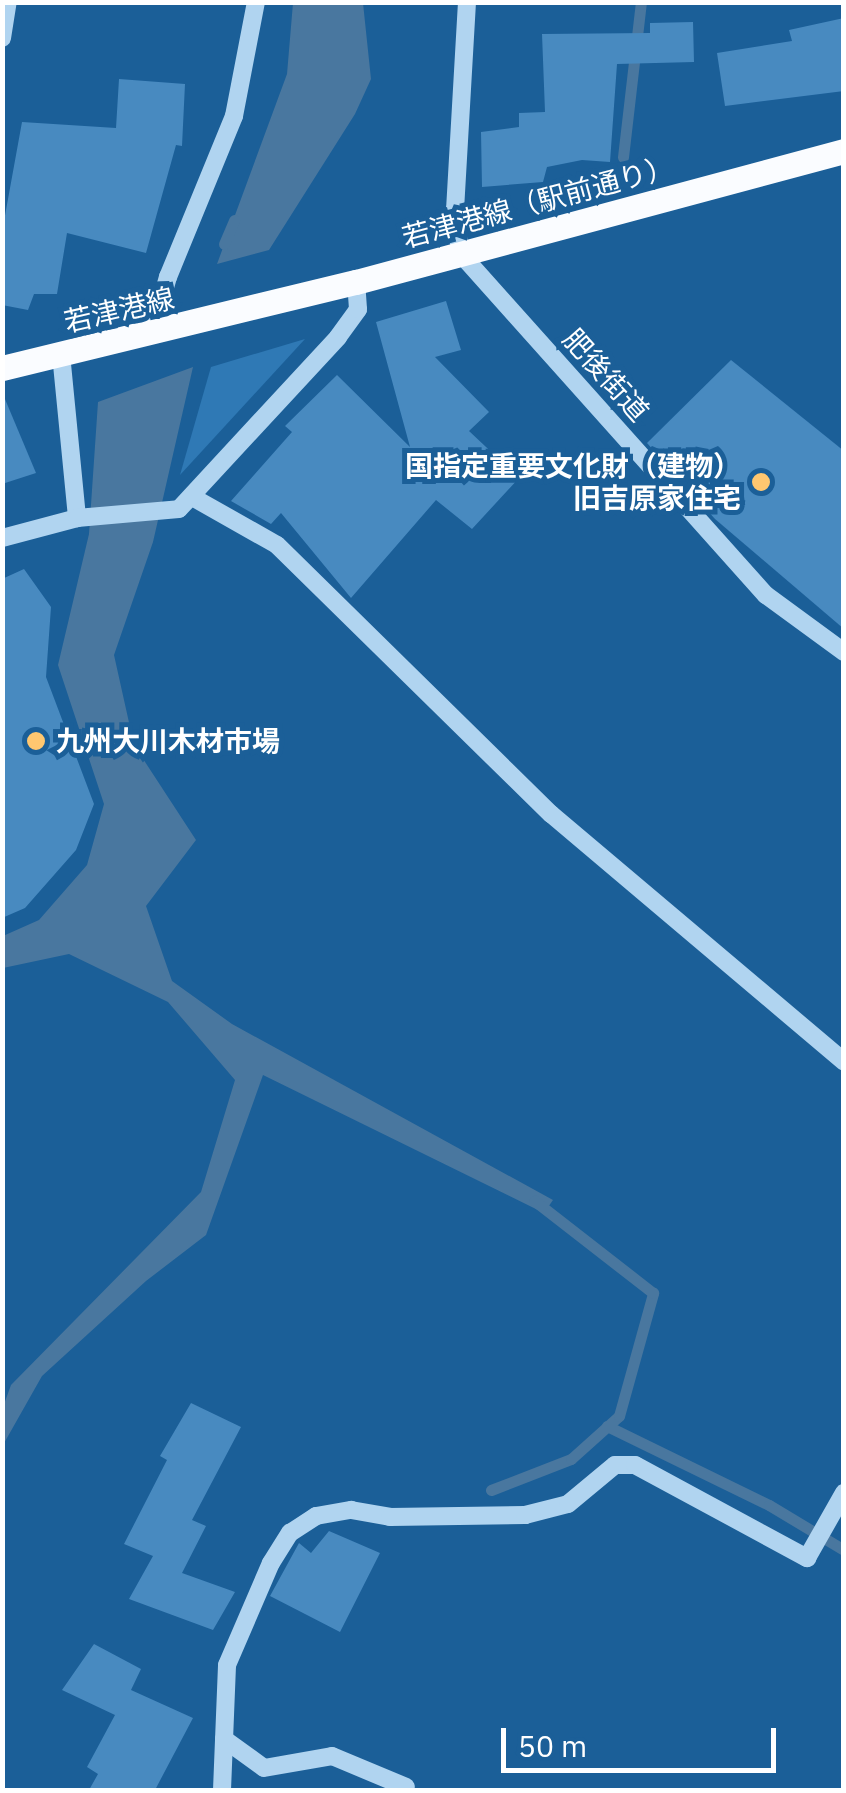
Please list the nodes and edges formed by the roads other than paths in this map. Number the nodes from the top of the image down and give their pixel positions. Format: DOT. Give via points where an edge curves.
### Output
graph roads {
  1 [pos="8,2"];
  2 [pos="256,2"];
  3 [pos="468,2"];
  4 [pos="2,38"];
  5 [pos="844,151"];
  6 [pos="460,253"];
  7 [pos="356,282"];
  8 [pos="248,309"];
  9 [pos="152,333"];
  10 [pos="61,354"];
  11 [pos="2,368"];
  12 [pos="186,503"];
  13 [pos="77,518"];
  14 [pos="2,538"];
  15 [pos="844,652"];
  16 [pos="844,1062"];
  17 [pos="839,1504"];
  18 [pos="224,1738"];
  19 [pos="406,1787"];
  20 [pos="222,1790"];
  1 -- 4 [label="street"];
  2 -- 9 [label="street" via="234,116"];
  3 -- 6 [label="street" via="455,209"];
  5 -- 6 [label="main road, 若津港線（駅前通り）"];
  6 -- 7 [label="main road, 若津港線（駅前通り）"];
  6 -- 15 [label="street, 肥後街道" via="766,595"];
  7 -- 8 [label="main road, 若津港線（駅前通り）"];
  7 -- 12 [label="street" via="358,309 338,337"];
  8 -- 9 [label="main road, 若津港線"];
  9 -- 10 [label="main road, 若津港線"];
  10 -- 11 [label="main road, 若津港線"];
  10 -- 13 [label="street"];
  12 -- 13 [label="street"];
  12 -- 16 [label="street" via="277,545 552,814"];
  13 -- 14 [label="street"];
  17 -- 18 [label="street" via="807,1558 635,1465 614,1465 568,1504 525,1515 390,1517 350,1510 316,1516 290,1533 272,1562 227,1665"];
  18 -- 19 [label="street" via="264,1768 332,1756"];
  18 -- 20 [label="street"];
}
